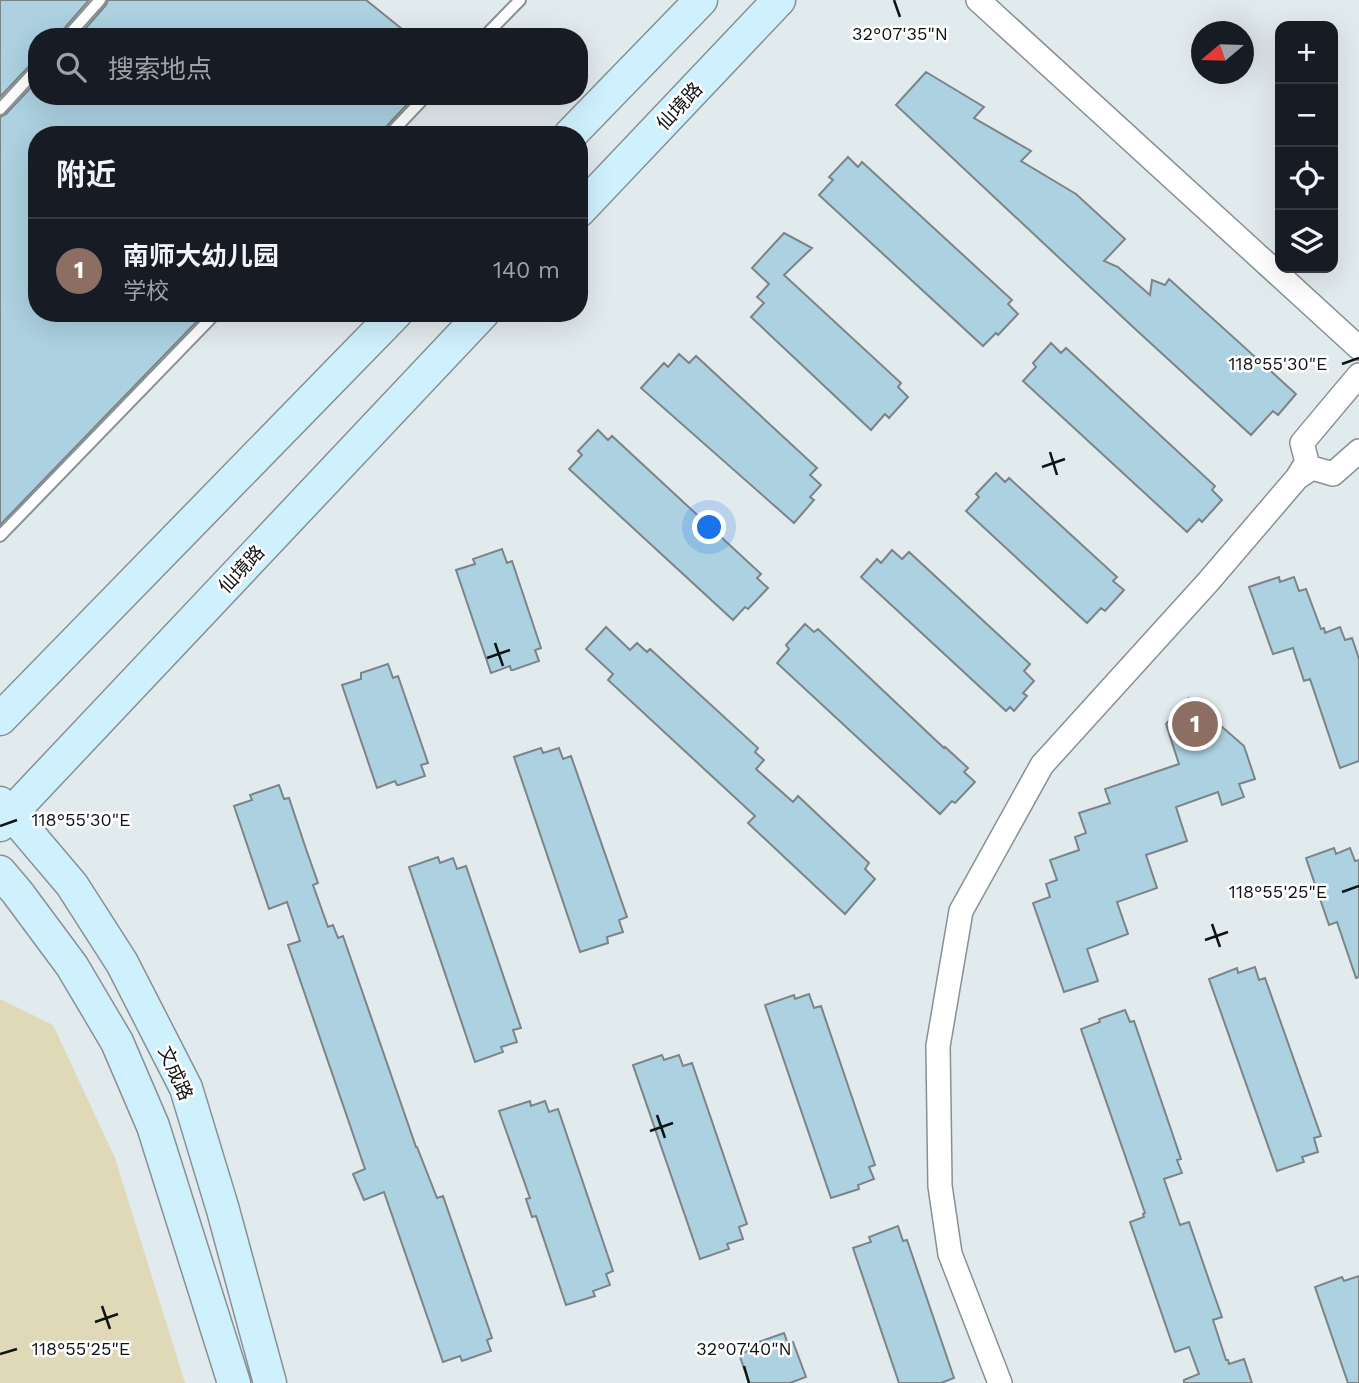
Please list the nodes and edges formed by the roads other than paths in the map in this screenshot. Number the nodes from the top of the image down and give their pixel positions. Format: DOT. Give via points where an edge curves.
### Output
graph roads {
  1 [pos="100,0"];
  2 [pos="520,0"];
  3 [pos="701,0"];
  4 [pos="779,0"];
  5 [pos="978,0"];
  6 [pos="75,28"];
  7 [pos="493,28"];
  8 [pos="28,79"];
  9 [pos="417,105"];
  10 [pos="0,110"];
  11 [pos="398,126"];
  12 [pos="579,126"];
  13 [pos="588,202"];
  14 [pos="207,322"];
  15 [pos="387,322"];
  16 [pos="474,322"];
  17 [pos="1359,348"];
  18 [pos="1359,375"];
  19 [pos="1359,451"];
  20 [pos="1297,478"];
  21 [pos="0,536"];
  22 [pos="0,719"];
  23 [pos="4,814"];
  24 [pos="0,872"];
  25 [pos="234,1383"];
  26 [pos="270,1383"];
  27 [pos="1000,1383"];
  1 -- 6 [label="lane"];
  2 -- 7 [label="lane"];
  3 -- 12 [label="main road"];
  4 -- 13 [label="main road, 仙境路"];
  5 -- 17 [label="street"];
  8 -- 10 [label="lane"];
  9 -- 11 [label="lane"];
  14 -- 21 [label="lane"];
  15 -- 22 [label="main road"];
  16 -- 23 [label="main road, 仙境路"];
  18 -- 20 [label="street" via="1303,443 1307,462"];
  19 -- 20 [label="street" via="1334,474 1312,468"];
  20 -- 27 [label="street" via="1042,765 961,911 938,1046 940,1186 950,1254"];
  23 -- 26 [label="main road, 文成路" via="72,884 115,951 186,1088"];
  24 -- 25 [label="main road" via="72,966 117,1042 153,1126"];
}
